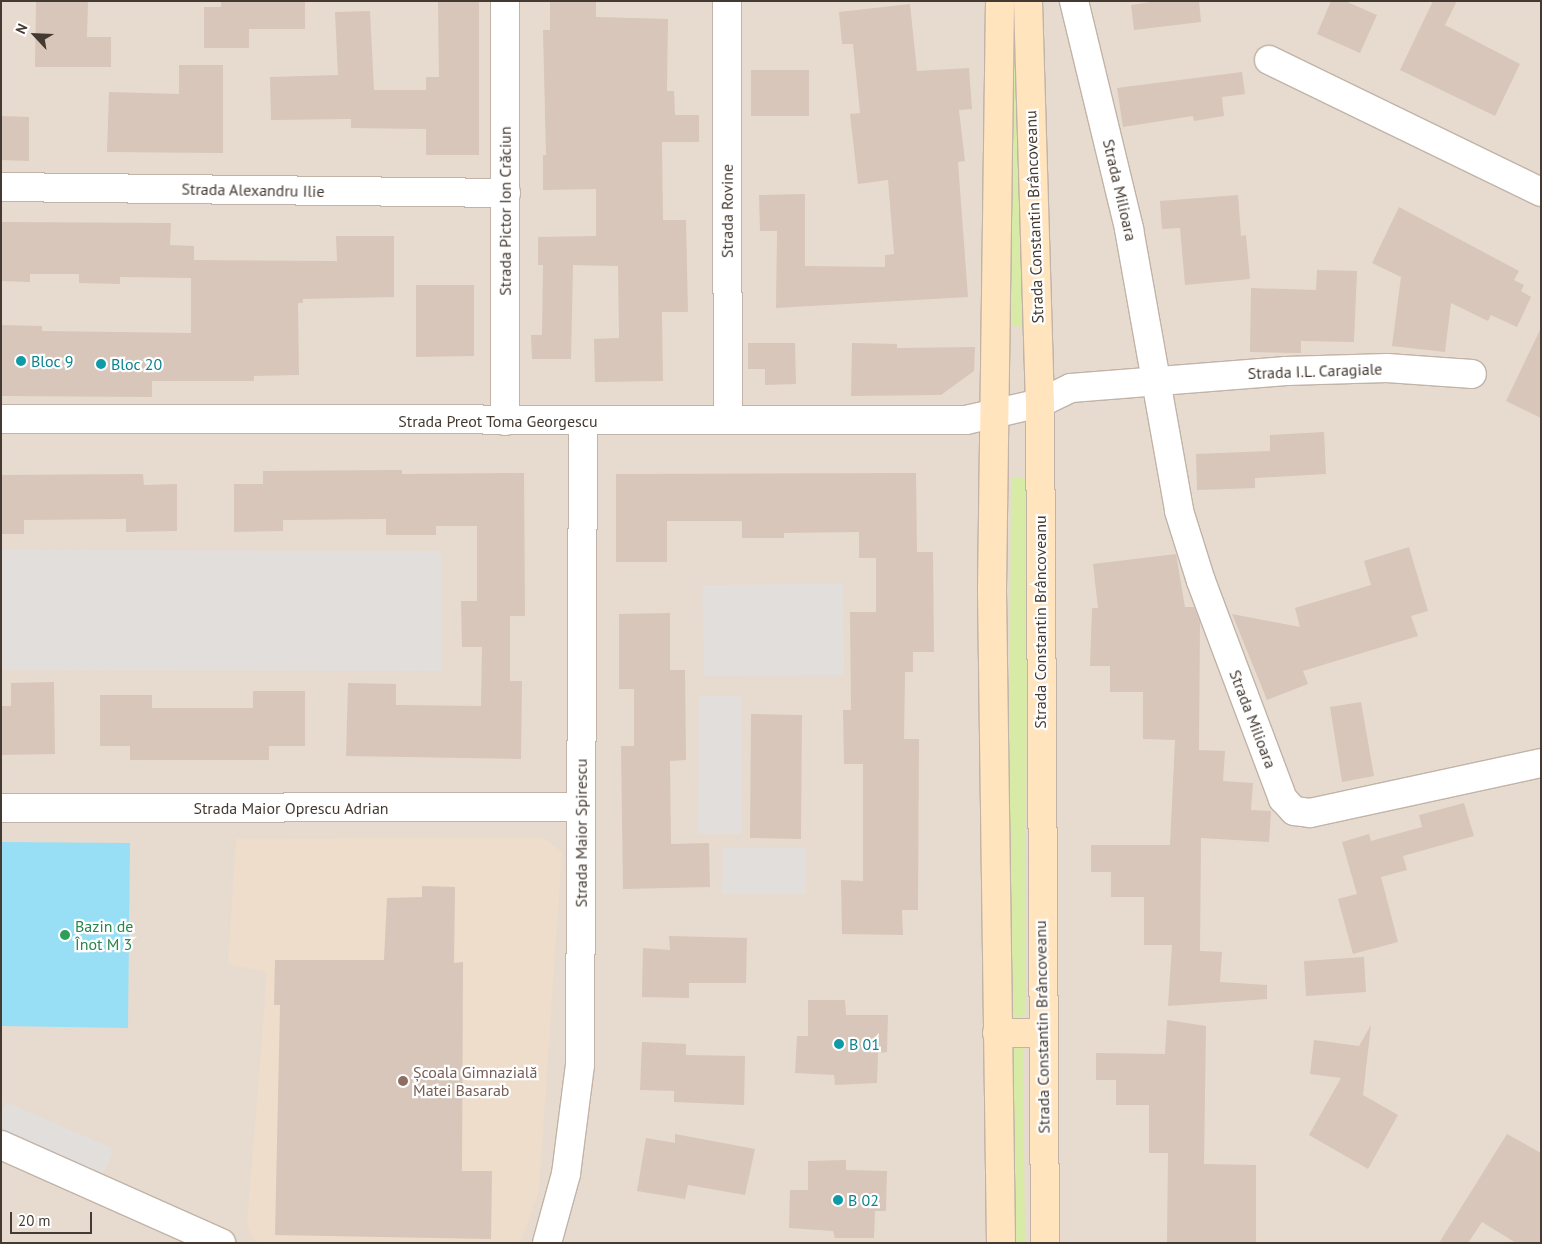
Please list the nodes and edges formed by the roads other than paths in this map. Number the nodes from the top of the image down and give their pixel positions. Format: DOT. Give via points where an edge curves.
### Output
graph roads {
  1 [pos="505,1"];
  2 [pos="727,1"];
  3 [pos="1000,1"];
  4 [pos="1028,1"];
  5 [pos="1074,1"];
  6 [pos="1269,60"];
  7 [pos="1,187"];
  8 [pos="1541,192"];
  9 [pos="506,193"];
  10 [pos="1472,374"];
  11 [pos="1158,381"];
  12 [pos="1040,404"];
  13 [pos="994,412"];
  14 [pos="1,419"];
  15 [pos="583,420"];
  16 [pos="728,420"];
  17 [pos="505,421"];
  18 [pos="1541,763"];
  19 [pos="581,807"];
  20 [pos="1,808"];
  21 [pos="997,1033"];
  22 [pos="1042,1033"];
  23 [pos="1,1145"];
  24 [pos="221,1243"];
  25 [pos="547,1243"];
  26 [pos="1001,1243"];
  27 [pos="1045,1243"];
  1 -- 9 [label="street, Strada Pictor Ion Crăciun"];
  2 -- 16 [label="street, Strada Rovine"];
  3 -- 13 [label="main road, Strada Constantin Brâncoveanu"];
  4 -- 12 [label="main road, Strada Constantin Brâncoveanu"];
  5 -- 11 [label="street, Strada Milioara" via="1129,229"];
  6 -- 8 [label="street"];
  7 -- 9 [label="street, Strada Alexandru Ilie"];
  9 -- 17 [label="street, Strada Pictor Ion Crăciun"];
  10 -- 11 [label="street, Strada I.L. Caragiale" via="1388,368 1286,371"];
  11 -- 12 [label="street" via="1071,388"];
  11 -- 18 [label="street, Strada Milioara" via="1180,511 1190,549 1283,799 1294,811 1310,813"];
  12 -- 13 [label="street"];
  12 -- 22 [label="main road, Strada Constantin Brâncoveanu"];
  13 -- 16 [label="street, Strada Preot Toma Georgescu" via="966,420"];
  13 -- 21 [label="main road, Strada Constantin Brâncoveanu" via="992,591"];
  14 -- 17 [label="street, Strada Preot Toma Georgescu"];
  15 -- 16 [label="street, Strada Preot Toma Georgescu"];
  15 -- 17 [label="street, Strada Preot Toma Georgescu"];
  15 -- 19 [label="street, Strada Maior Spirescu"];
  19 -- 20 [label="street, Strada Maior Oprescu Adrian"];
  19 -- 25 [label="street, Strada Maior Spirescu" via="580,1065 566,1174"];
  21 -- 22 [label="main road"];
  21 -- 26 [label="main road, Strada Constantin Brâncoveanu"];
  22 -- 27 [label="main road, Strada Constantin Brâncoveanu"];
  23 -- 24 [label="street"];
}
